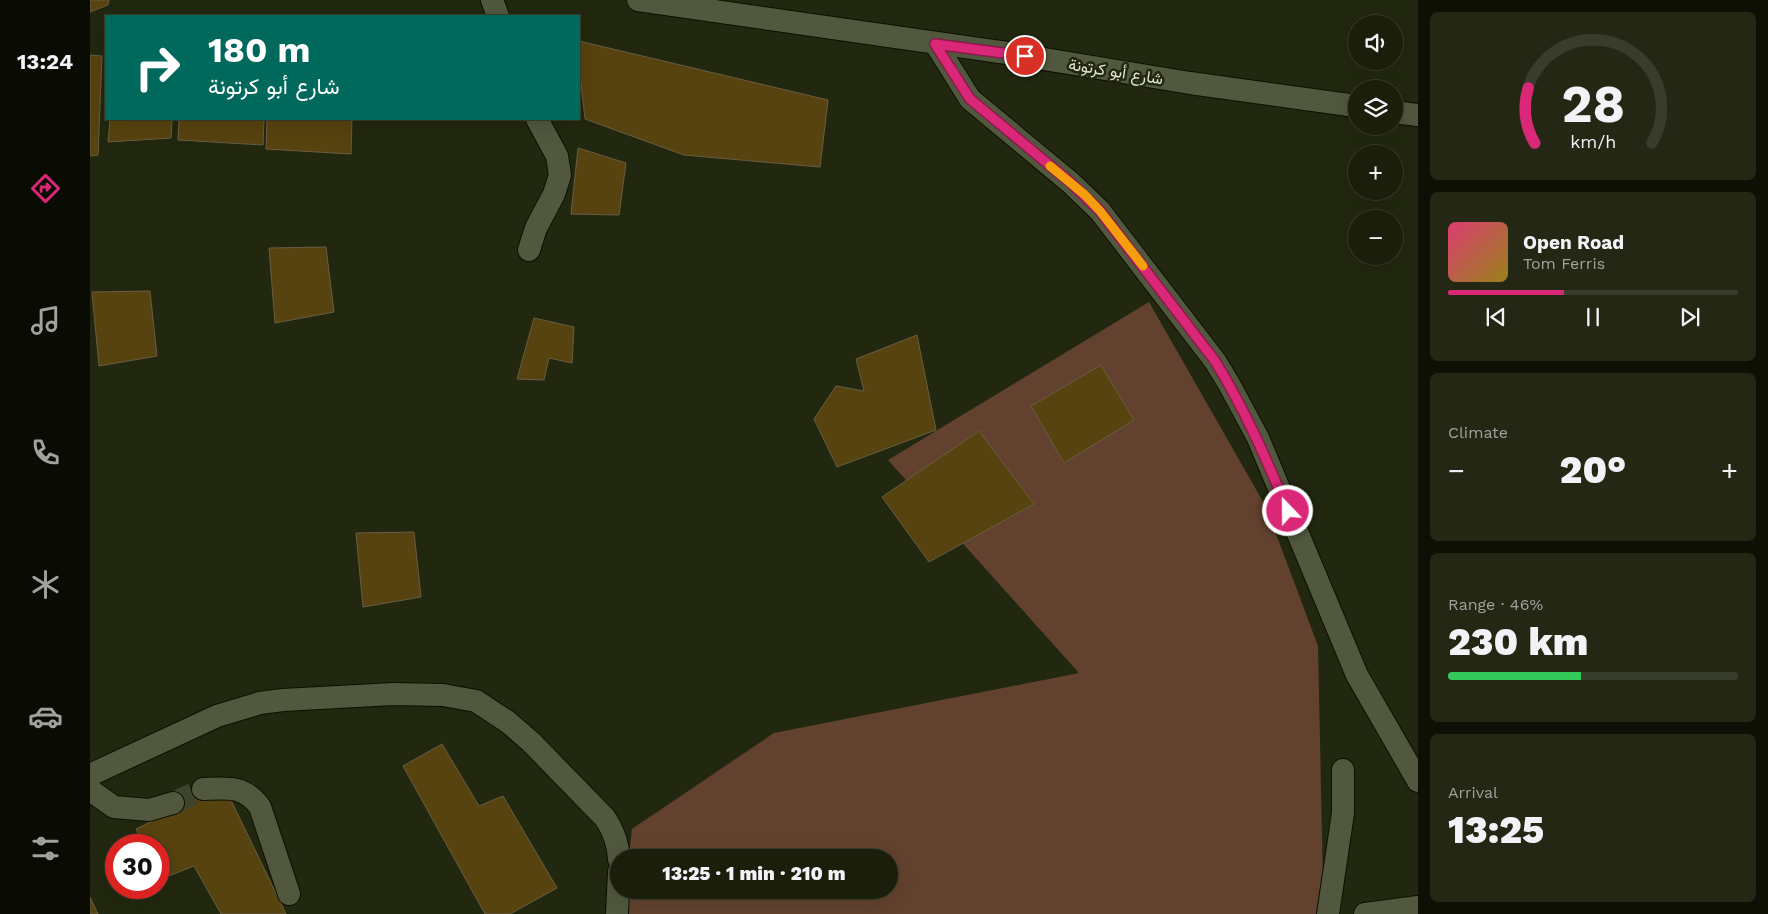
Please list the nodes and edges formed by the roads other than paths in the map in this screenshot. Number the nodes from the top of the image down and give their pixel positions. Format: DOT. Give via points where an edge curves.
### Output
graph roads {
  1 [pos="492,0"];
  2 [pos="638,0"];
  3 [pos="729,6"];
  4 [pos="498,15"];
  5 [pos="935,44"];
  6 [pos="1348,105"];
  7 [pos="1403,113"];
  8 [pos="1418,115"];
  9 [pos="538,120"];
  10 [pos="529,250"];
  11 [pos="1343,770"];
  12 [pos="90,775"];
  13 [pos="1418,781"];
  14 [pos="202,789"];
  15 [pos="90,790"];
  16 [pos="173,803"];
  17 [pos="618,849"];
  18 [pos="290,894"];
  19 [pos="618,899"];
  20 [pos="1418,907"];
  21 [pos="617,914"];
  22 [pos="1328,914"];
  23 [pos="1365,914"];
  1 -- 4 [label="street"];
  2 -- 3 [label="street, شارع أبو كرتونة"];
  3 -- 5 [label="street, شارع أبو كرتونة"];
  5 -- 6 [label="street, شارع أبو كرتونة"];
  5 -- 13 [label="street" via="970,99 1100,211 1215,361 1258,438 1357,675"];
  7 -- 8 [label="street"];
  9 -- 10 [label="street" via="557,156 560,175"];
  11 -- 22 [label="street" via="1342,814"];
  12 -- 17 [label="street" via="217,716 260,703 393,694 443,695 476,701 531,742 605,818 614,831"];
  14 -- 18 [label="street" via="227,788 253,797 260,807"];
  15 -- 16 [label="street" via="114,807 149,810"];
  19 -- 21 [label="street"];
  20 -- 23 [label="street"];
}
